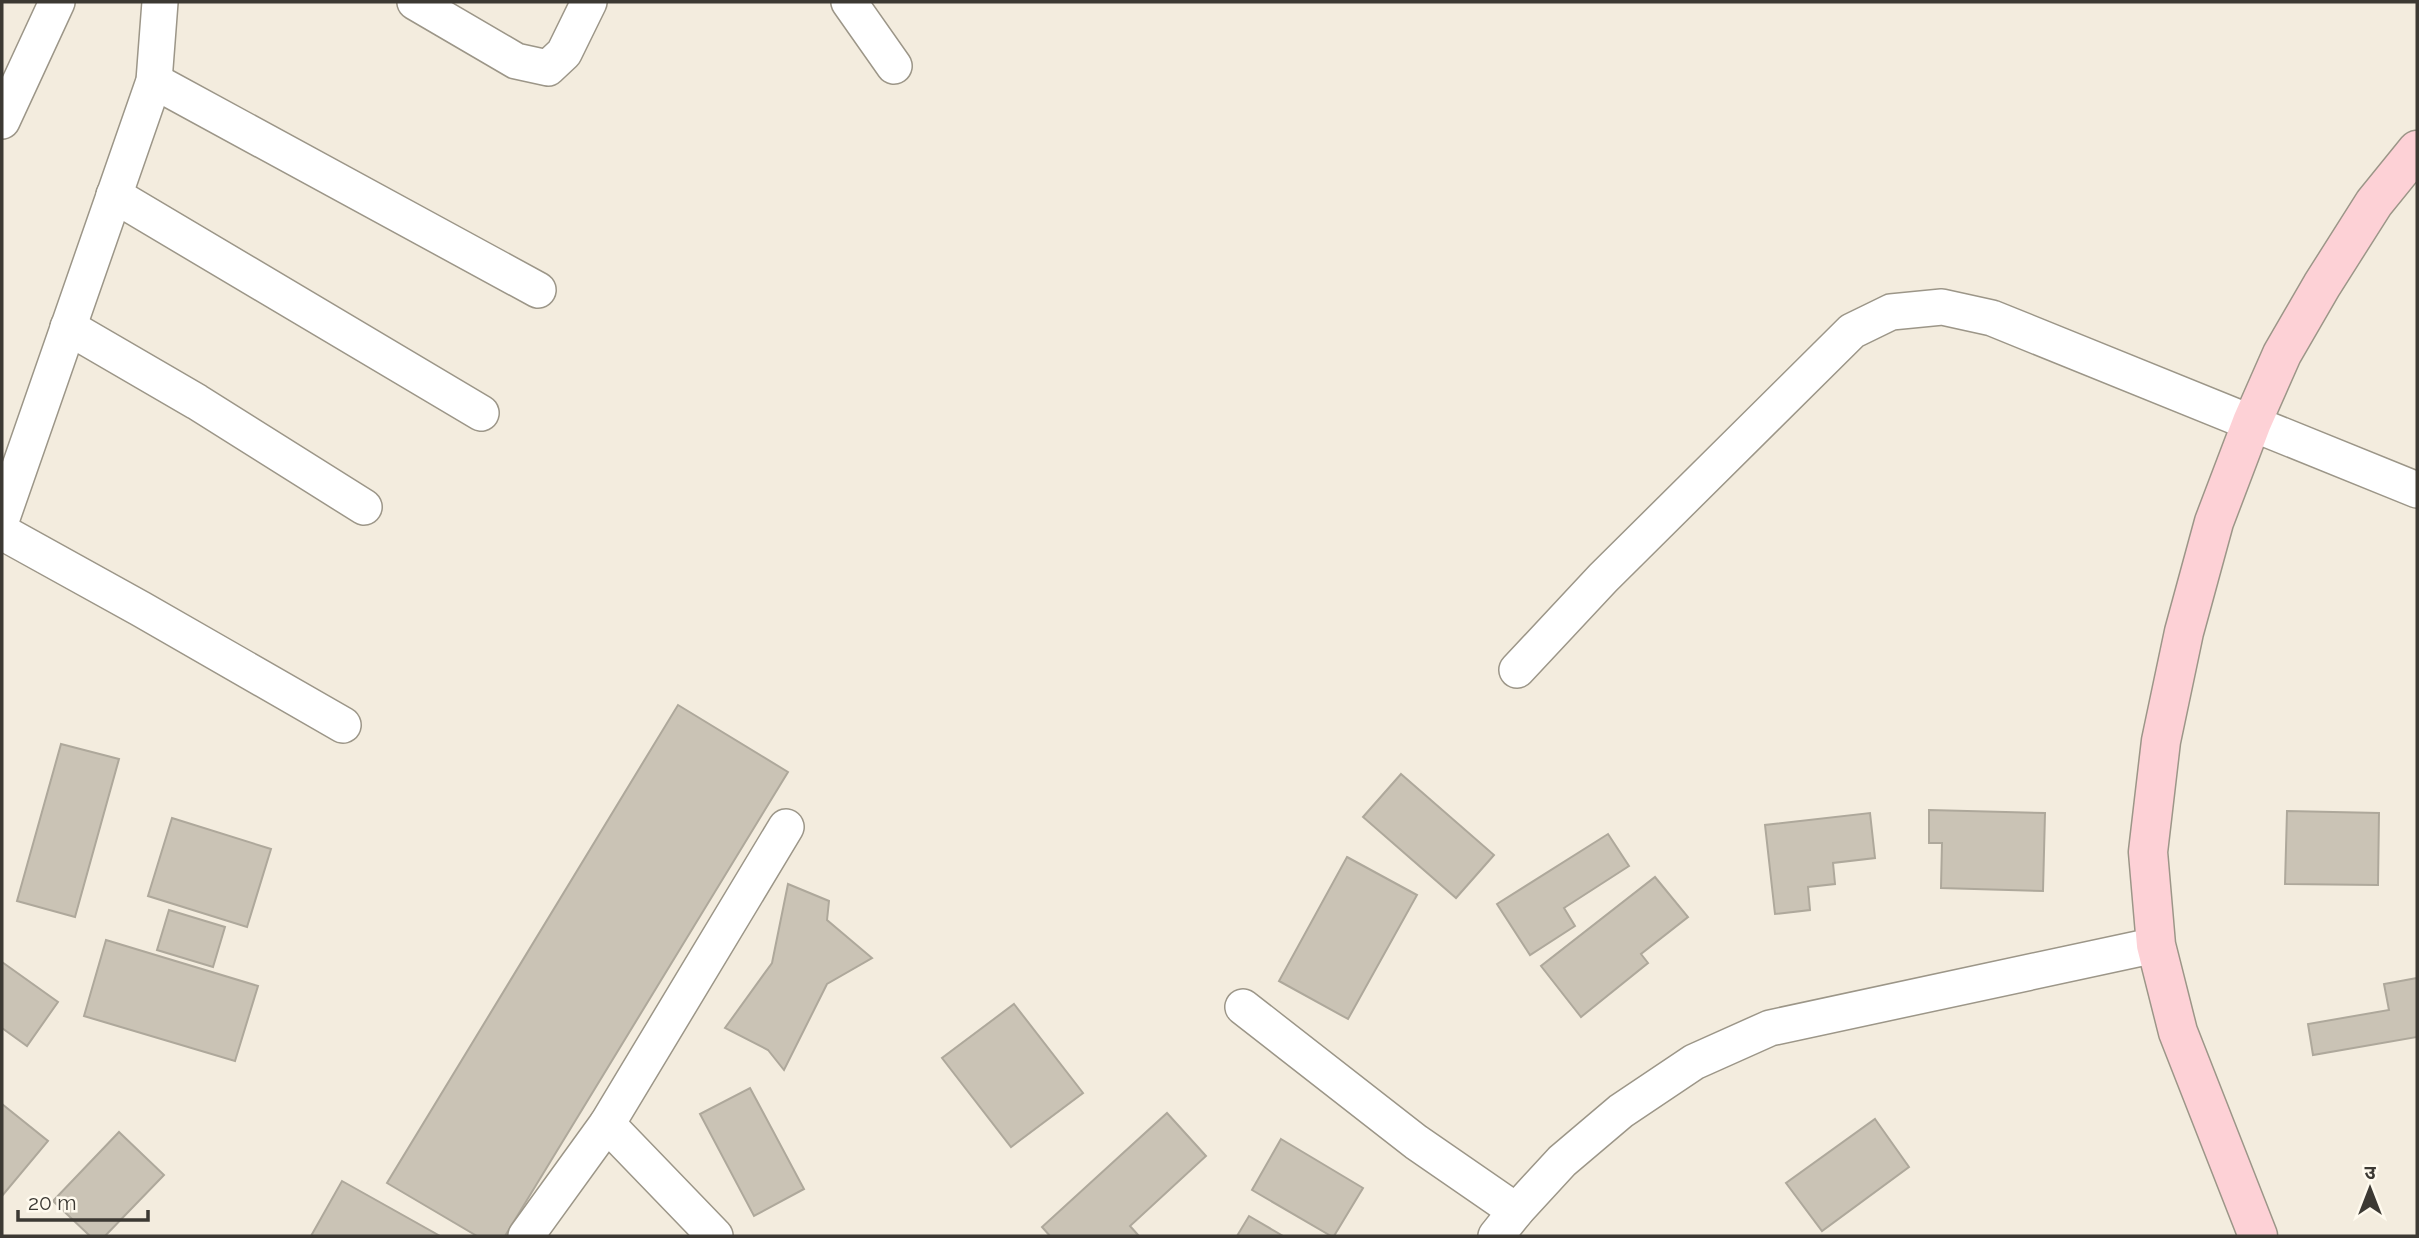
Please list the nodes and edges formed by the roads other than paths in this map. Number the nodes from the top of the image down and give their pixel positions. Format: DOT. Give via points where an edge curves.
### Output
graph roads {
  1 [pos="57,2"];
  2 [pos="160,2"];
  3 [pos="415,2"];
  4 [pos="589,2"];
  5 [pos="849,2"];
  6 [pos="894,66"];
  7 [pos="154,80"];
  8 [pos="2,121"];
  9 [pos="2417,150"];
  10 [pos="114,195"];
  11 [pos="538,290"];
  12 [pos="68,327"];
  13 [pos="481,413"];
  14 [pos="2252,422"];
  15 [pos="2417,490"];
  16 [pos="364,507"];
  17 [pos="2,518"];
  18 [pos="2,532"];
  19 [pos="1517,670"];
  20 [pos="343,725"];
  21 [pos="786,827"];
  22 [pos="2156,946"];
  23 [pos="1242,1007"];
  24 [pos="607,1124"];
  25 [pos="1506,1223"];
  26 [pos="526,1236"];
  27 [pos="715,1236"];
  28 [pos="2258,1236"];
  1 -- 8 [label="street"];
  2 -- 7 [label="street"];
  3 -- 4 [label="street" via="516,61 548,68 564,53"];
  5 -- 6 [label="street"];
  7 -- 10 [label="street"];
  7 -- 11 [label="street"];
  9 -- 14 [label="street" via="2374,203 2322,285 2282,354"];
  10 -- 12 [label="street"];
  10 -- 13 [label="street"];
  12 -- 16 [label="street"];
  12 -- 17 [label="street"];
  14 -- 15 [label="street"];
  14 -- 19 [label="street" via="1992,318 1942,307 1891,312 1852,331"];
  14 -- 22 [label="street" via="2214,522 2161,741 2148,852"];
  18 -- 20 [label="street"];
  21 -- 24 [label="street"];
  22 -- 25 [label="street" via="1770,1028 1694,1062 1622,1111 1562,1161"];
  22 -- 28 [label="street" via="2178,1032"];
  23 -- 25 [label="street" via="1416,1142"];
  24 -- 26 [label="street"];
  24 -- 27 [label="street"];
}
